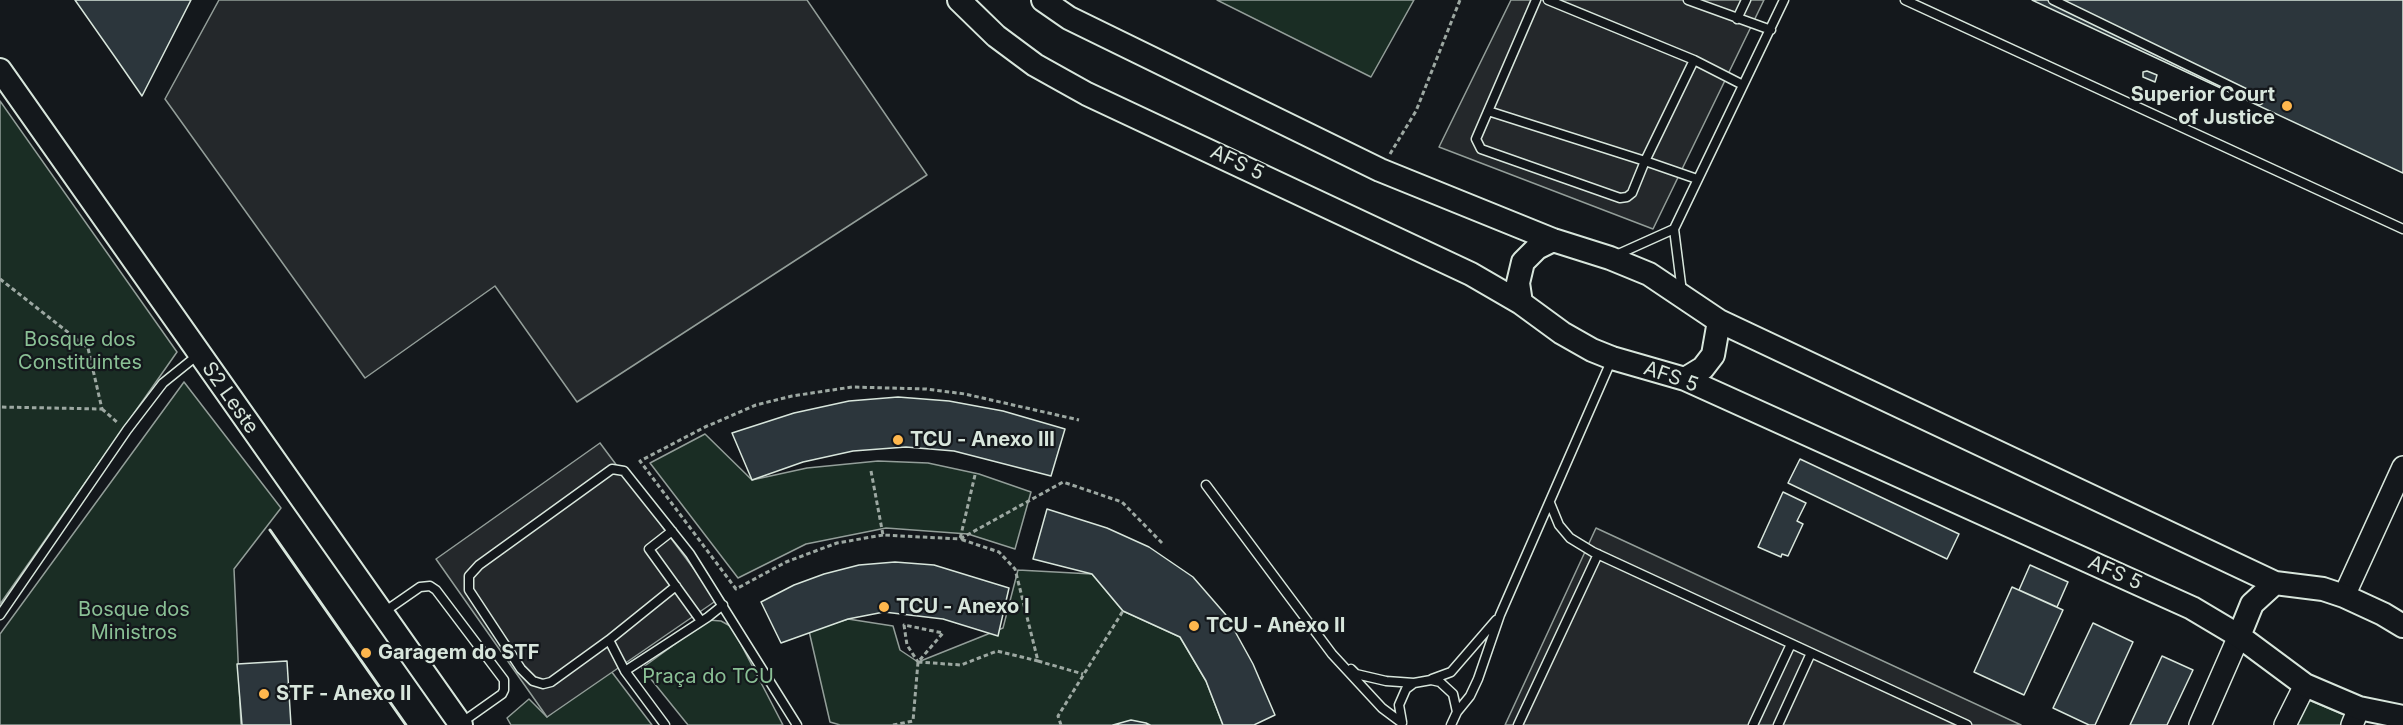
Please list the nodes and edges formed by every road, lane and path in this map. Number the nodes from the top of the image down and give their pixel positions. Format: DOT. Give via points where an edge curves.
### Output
graph roads {
  1 [pos="960,0"];
  2 [pos="1043,0"];
  3 [pos="1460,0"];
  4 [pos="1536,0"];
  5 [pos="1548,0"];
  6 [pos="1688,0"];
  7 [pos="1746,0"];
  8 [pos="1784,0"];
  9 [pos="1905,0"];
  10 [pos="2053,0"];
  11 [pos="1737,19"];
  12 [pos="1771,30"];
  13 [pos="1694,60"];
  14 [pos="0,70"];
  15 [pos="1743,85"];
  16 [pos="2259,100"];
  17 [pos="1488,111"];
  18 [pos="1645,160"];
  19 [pos="1380,170"];
  20 [pos="1697,179"];
  21 [pos="1674,229"];
  22 [pos="2403,229"];
  23 [pos="1553,240"];
  24 [pos="1610,258"];
  25 [pos="0,279"];
  26 [pos="1683,296"];
  27 [pos="1521,303"];
  28 [pos="1719,321"];
  29 [pos="199,354"];
  30 [pos="1612,358"];
  31 [pos="1685,379"];
  32 [pos="0,407"];
  33 [pos="102,409"];
  34 [pos="1079,420"];
  35 [pos="127,430"];
  36 [pos="2403,467"];
  37 [pos="872,471"];
  38 [pos="975,475"];
  39 [pos="1206,485"];
  40 [pos="1550,503"];
  41 [pos="672,531"];
  42 [pos="882,535"];
  43 [pos="960,539"];
  44 [pos="1162,543"];
  45 [pos="1599,554"];
  46 [pos="2275,583"];
  47 [pos="676,586"];
  48 [pos="2344,596"];
  49 [pos="723,604"];
  50 [pos="1123,611"];
  51 [pos="382,613"];
  52 [pos="0,615"];
  53 [pos="1500,615"];
  54 [pos="701,621"];
  55 [pos="2403,626"];
  56 [pos="2239,636"];
  57 [pos="609,640"];
  58 [pos="1791,644"];
  59 [pos="1811,653"];
  60 [pos="1332,654"];
  61 [pos="1038,661"];
  62 [pos="918,662"];
  63 [pos="625,671"];
  64 [pos="1083,674"];
  65 [pos="1431,680"];
  66 [pos="1414,683"];
  67 [pos="2306,685"];
  68 [pos="2356,716"];
  69 [pos="2403,717"];
  70 [pos="1456,721"];
  71 [pos="461,724"];
  72 [pos="1403,724"];
  73 [pos="665,725"];
  74 [pos="797,725"];
  75 [pos="893,725"];
  76 [pos="1060,725"];
  77 [pos="1518,725"];
  78 [pos="1753,725"];
  79 [pos="1778,725"];
  80 [pos="1967,725"];
  81 [pos="2200,725"];
  82 [pos="2285,725"];
  1 -- 27 [label="main road, AFS 5" via="996,36 1035,65 1087,94 1471,274"];
  2 -- 19 [label="main road" via="1070,18"];
  3 -- 19 [label="path" via="1416,111"];
  4 -- 17 [label="lane"];
  5 -- 13 [label="lane"];
  6 -- 11 [label="lane"];
  7 -- 11 [label="lane"];
  8 -- 12 [label="lane"];
  9 -- 22 [label="lane"];
  10 -- 16 [label="lane"];
  11 -- 12 [label="lane"];
  12 -- 15 [label="lane"];
  13 -- 15 [label="lane"];
  13 -- 18 [label="lane"];
  14 -- 29 [label="main road, S2 Leste"];
  15 -- 20 [label="lane"];
  17 -- 18 [label="lane"];
  17 -- 18 [label="lane" via="1476,139 1481,149 1620,198 1632,193"];
  18 -- 20 [label="lane"];
  19 -- 23 [label="main road"];
  20 -- 21 [label="lane"];
  21 -- 24 [label="lane"];
  21 -- 26 [label="lane"];
  23 -- 24 [label="main road"];
  23 -- 27 [label="main road" via="1523,261 1518,283"];
  24 -- 26 [label="main road" via="1649,274"];
  25 -- 33 [label="path" via="88,348"];
  26 -- 28 [label="main road"];
  27 -- 30 [label="main road, AFS 5" via="1562,333"];
  28 -- 31 [label="main road" via="1713,355"];
  28 -- 46 [label="main road"];
  29 -- 35 [label="lane" via="163,383"];
  29 -- 51 [label="main road, S2 Leste"];
  30 -- 31 [label="main road, AFS 5"];
  30 -- 40 [label="lane"];
  31 -- 56 [label="main road, AFS 5" via="2192,608"];
  32 -- 33 [label="path"];
  33 -- 35 [label="path"];
  34 -- 42 [label="path" via="965,394 852,387 756,405 640,461 736,589 786,562 837,543"];
  35 -- 52 [label="lane"];
  36 -- 48 [label="street"];
  37 -- 42 [label="path"];
  38 -- 43 [label="path"];
  39 -- 60 [label="lane"];
  40 -- 45 [label="lane" via="1570,538"];
  40 -- 53 [label="lane"];
  41 -- 47 [label="lane" via="649,549"];
  41 -- 49 [label="lane"];
  41 -- 57 [label="lane" via="624,471 612,469 469,576 469,590 532,681 551,682"];
  42 -- 43 [label="path"];
  43 -- 44 [label="path" via="1063,482 1122,501"];
  43 -- 61 [label="path" via="999,552 1016,569"];
  45 -- 58 [label="lane"];
  45 -- 77 [label="lane"];
  46 -- 48 [label="main road"];
  46 -- 56 [label="main road" via="2252,604"];
  47 -- 54 [label="lane"];
  47 -- 57 [label="lane"];
  48 -- 55 [label="main road"];
  49 -- 54 [label="lane"];
  49 -- 74 [label="lane"];
  50 -- 64 [label="path"];
  51 -- 71 [label="main road, S2 Leste"];
  51 -- 71 [label="lane" via="420,587 430,586 504,680 502,694"];
  53 -- 65 [label="lane" via="1451,672"];
  53 -- 70 [label="lane" via="1479,679"];
  54 -- 63 [label="lane"];
  56 -- 67 [label="main road, AFS 5"];
  56 -- 81 [label="street"];
  57 -- 63 [label="lane"];
  58 -- 59 [label="lane"];
  58 -- 78 [label="lane"];
  59 -- 79 [label="lane"];
  59 -- 80 [label="lane"];
  60 -- 66 [label="lane" via="1356,674"];
  60 -- 72 [label="lane" via="1382,708"];
  61 -- 62 [label="path" via="997,651 961,665"];
  61 -- 64 [label="path"];
  62 -- 62 [label="path" via="943,633 904,625 908,645"];
  62 -- 75 [label="path" via="913,721"];
  63 -- 73 [label="lane"];
  64 -- 76 [label="path" via="1058,716"];
  65 -- 66 [label="lane"];
  65 -- 70 [label="lane" via="1440,682 1453,694"];
  66 -- 72 [label="lane" via="1406,689 1399,705"];
  67 -- 68 [label="main road, AFS 5"];
  67 -- 82 [label="street"];
  68 -- 69 [label="main road, AFS 5"];
}
